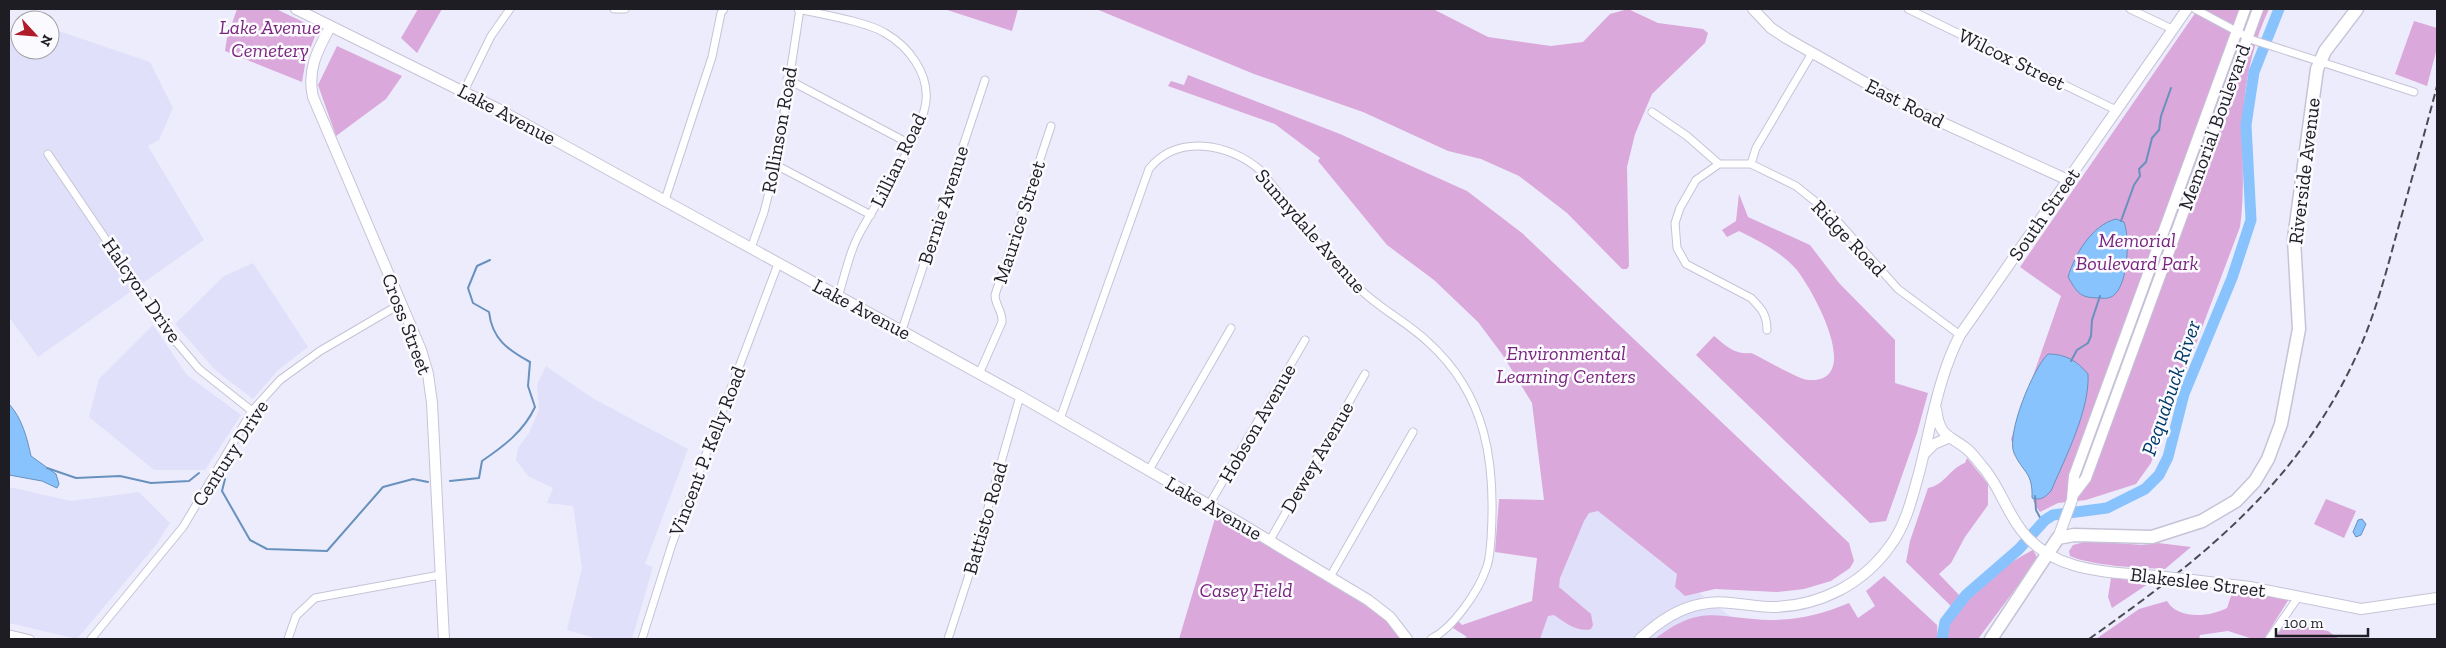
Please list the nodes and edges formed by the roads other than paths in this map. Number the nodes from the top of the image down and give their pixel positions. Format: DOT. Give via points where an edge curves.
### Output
graph roads {
  1 [pos="296,9"];
  2 [pos="510,9"];
  3 [pos="614,9"];
  4 [pos="625,9"];
  5 [pos="724,9"];
  6 [pos="799,9"];
  7 [pos="1752,9"];
  8 [pos="1908,9"];
  9 [pos="2130,9"];
  10 [pos="2187,9"];
  11 [pos="2195,9"];
  12 [pos="2245,9"];
  13 [pos="2258,9"];
  14 [pos="2357,9"];
  15 [pos="330,27"];
  16 [pos="2172,29"];
  17 [pos="2237,31"];
  18 [pos="2252,39"];
  19 [pos="1812,53"];
  20 [pos="2320,61"];
  21 [pos="787,79"];
  22 [pos="985,80"];
  23 [pos="464,92"];
  24 [pos="2414,92"];
  25 [pos="2116,110"];
  26 [pos="1652,112"];
  27 [pos="1052,126"];
  28 [pos="910,144"];
  29 [pos="48,154"];
  30 [pos="1719,164"];
  31 [pos="1751,164"];
  32 [pos="776,165"];
  33 [pos="2068,180"];
  34 [pos="665,200"];
  35 [pos="871,215"];
  36 [pos="751,248"];
  37 [pos="778,264"];
  38 [pos="838,297"];
  39 [pos="402,303"];
  40 [pos="1231,328"];
  41 [pos="902,330"];
  42 [pos="1767,330"];
  43 [pos="1960,335"];
  44 [pos="1305,340"];
  45 [pos="979,374"];
  46 [pos="1365,374"];
  47 [pos="1020,396"];
  48 [pos="1936,407"];
  49 [pos="252,411"];
  50 [pos="1060,419"];
  51 [pos="1413,432"];
  52 [pos="1948,438"];
  53 [pos="1924,455"];
  54 [pos="1148,470"];
  55 [pos="2072,498"];
  56 [pos="1210,505"];
  57 [pos="2058,538"];
  58 [pos="1270,540"];
  59 [pos="2048,556"];
  60 [pos="440,575"];
  61 [pos="1330,577"];
  62 [pos="2299,596"];
  63 [pos="2437,598"];
  64 [pos="9,634"];
  65 [pos="30,639"];
  66 [pos="91,639"];
  67 [pos="288,639"];
  68 [pos="444,639"];
  69 [pos="642,639"];
  70 [pos="948,639"];
  71 [pos="1408,639"];
  72 [pos="1431,639"];
  73 [pos="1640,639"];
  74 [pos="1990,639"];
  75 [pos="2269,639"];
  1 -- 15 [label="main road, Lake Avenue"];
  2 -- 23 [label="street" via="491,36"];
  3 -- 4 [label="street"];
  5 -- 34 [label="street" via="712,57"];
  6 -- 21 [label="street, Rollinson Road"];
  6 -- 28 [label="street, Lillian Road" via="883,31 907,51 919,67 926,100"];
  7 -- 19 [label="main road, East Road" via="1771,28"];
  8 -- 25 [label="street, Wilcox Street"];
  9 -- 16 [label="street"];
  10 -- 16 [label="main road, South Street"];
  11 -- 17 [label="street"];
  12 -- 17 [label="main road, Memorial Boulevard"];
  13 -- 18 [label="main road, Memorial Boulevard"];
  14 -- 20 [label="highway, Riverside Avenue"];
  15 -- 23 [label="main road, Lake Avenue"];
  15 -- 39 [label="main road, Cross Street" via="312,66 313,97"];
  16 -- 25 [label="main road, South Street"];
  17 -- 18 [label="street"];
  17 -- 55 [label="main road, Memorial Boulevard" via="2074,476"];
  18 -- 20 [label="street"];
  18 -- 55 [label="main road, Memorial Boulevard" via="2086,478"];
  19 -- 31 [label="street" via="1756,148"];
  19 -- 33 [label="main road, East Road" via="1910,108"];
  20 -- 24 [label="street"];
  20 -- 57 [label="highway, Riverside Avenue" via="2294,239 2299,329 2282,424 2268,460 2236,501 2202,522 2152,537 2074,535"];
  21 -- 28 [label="street"];
  21 -- 32 [label="street, Rollinson Road"];
  22 -- 41 [label="street, Bernie Avenue"];
  23 -- 34 [label="main road, Lake Avenue"];
  25 -- 33 [label="main road, South Street"];
  26 -- 30 [label="street"];
  27 -- 45 [label="street, Maurice Street" via="995,295 1002,322"];
  28 -- 35 [label="street, Lillian Road"];
  29 -- 49 [label="street, Halcyon Drive" via="172,337 199,369"];
  30 -- 31 [label="street, Ridge Road"];
  30 -- 42 [label="street" via="1696,180 1680,208 1675,223 1677,248 1686,264 1751,298 1760,306 1767,316"];
  31 -- 43 [label="street, Ridge Road" via="1796,186 1832,215 1898,289"];
  32 -- 35 [label="street"];
  32 -- 36 [label="street, Rollinson Road"];
  33 -- 43 [label="main road, South Street"];
  34 -- 36 [label="main road, Lake Avenue"];
  35 -- 38 [label="street, Lillian Road" via="860,231"];
  36 -- 37 [label="main road, Lake Avenue"];
  37 -- 38 [label="main road, Lake Avenue"];
  37 -- 69 [label="street, Vincent P. Kelly Road" via="672,544"];
  38 -- 41 [label="main road, Lake Avenue"];
  39 -- 49 [label="street, Century Drive" via="320,351 280,380"];
  39 -- 60 [label="main road, Cross Street" via="428,374"];
  40 -- 54 [label="street"];
  41 -- 45 [label="main road, Lake Avenue"];
  43 -- 48 [label="main road, South Street" via="1945,368"];
  44 -- 56 [label="street, Hobson Avenue"];
  45 -- 47 [label="main road, Lake Avenue"];
  46 -- 58 [label="street, Dewey Avenue"];
  47 -- 50 [label="main road, Lake Avenue"];
  47 -- 70 [label="street, Battisto Road"];
  48 -- 52 [label="main road" via="1939,422"];
  48 -- 53 [label="main road, South Street"];
  49 -- 66 [label="street, Century Drive" via="183,527"];
  50 -- 54 [label="main road, Lake Avenue"];
  50 -- 72 [label="street, Sunnydale Avenue" via="1149,170 1164,154 1184,146 1226,151 1249,161 1360,289 1412,327 1446,359 1460,378 1482,423 1488,443 1493,493 1488,563 1483,577 1453,622"];
  51 -- 61 [label="street"];
  52 -- 53 [label="main road" via="1934,444"];
  52 -- 59 [label="main road" via="1967,449 1984,468 2021,530"];
  53 -- 73 [label="main road, South Street" via="1900,531 1874,566 1858,580 1824,598 1800,604 1773,607 1723,602 1701,604 1668,617"];
  54 -- 56 [label="main road, Lake Avenue"];
  55 -- 57 [label="main road, Memorial Boulevard"];
  56 -- 58 [label="main road, Lake Avenue"];
  57 -- 59 [label="highway"];
  58 -- 61 [label="main road, Lake Avenue"];
  59 -- 62 [label="main road, Blakeslee Street, bridge" via="2081,567 2229,583"];
  59 -- 74 [label="highway"];
  60 -- 67 [label="street" via="315,598 296,616"];
  60 -- 68 [label="main road, Cross Street"];
  61 -- 71 [label="main road, Lake Avenue" via="1386,613"];
  62 -- 63 [label="main road, Blakeslee Street" via="2361,609"];
  62 -- 75 [label="street"];
  64 -- 65 [label="street"];
}
